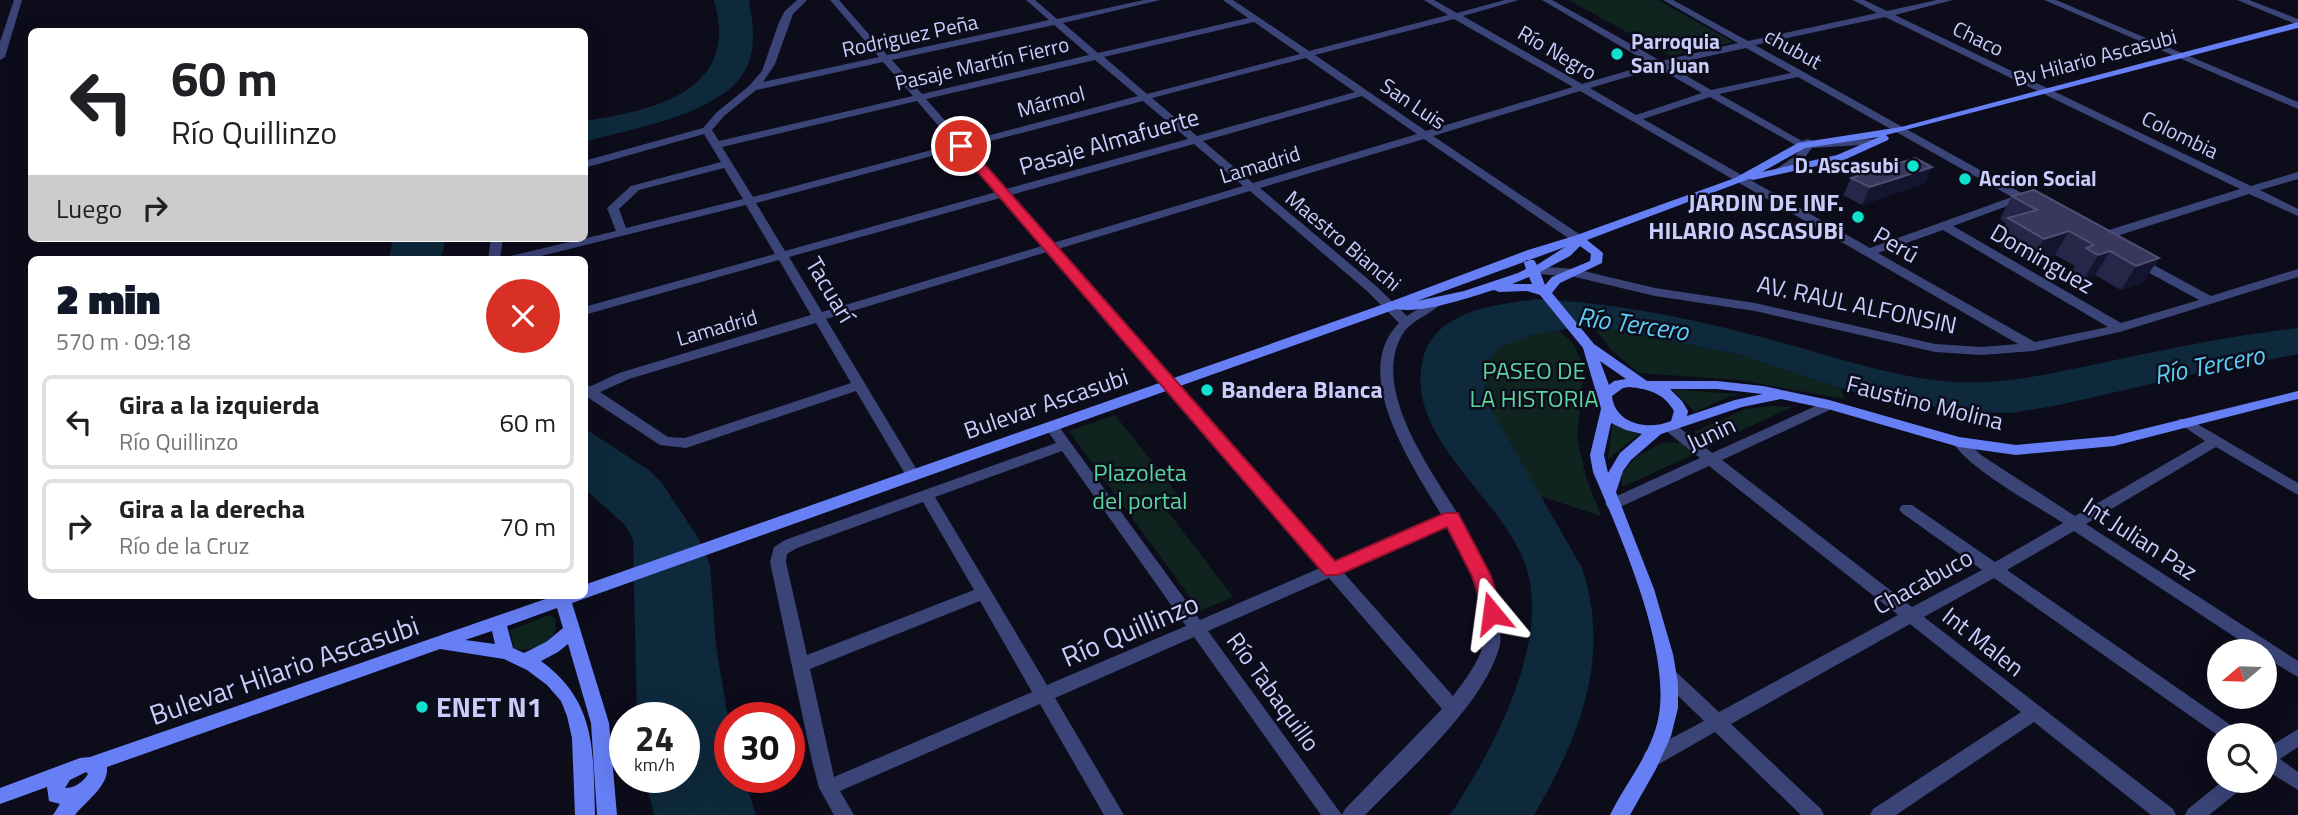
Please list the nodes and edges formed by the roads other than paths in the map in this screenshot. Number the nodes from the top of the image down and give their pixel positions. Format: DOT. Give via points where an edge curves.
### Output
graph roads {
  1 [pos="18,0"];
  2 [pos="24,0"];
  3 [pos="803,0"];
  4 [pos="834,0"];
  5 [pos="1030,0"];
  6 [pos="1156,0"];
  7 [pos="1227,0"];
  8 [pos="1429,0"];
  9 [pos="1515,0"];
  10 [pos="1546,0"];
  11 [pos="1556,0"];
  12 [pos="1667,0"];
  13 [pos="1857,0"];
  14 [pos="1949,0"];
  15 [pos="2048,0"];
  16 [pos="2241,0"];
  17 [pos="14,12"];
  18 [pos="1885,14"];
  19 [pos="1455,15"];
  20 [pos="1256,19"];
  21 [pos="1056,22"];
  22 [pos="2298,23"];
  23 [pos="1746,44"];
  24 [pos="1306,54"];
  25 [pos="2179,56"];
  26 [pos="0,57"];
  27 [pos="1097,57"];
  28 [pos="887,60"];
  29 [pos="1663,64"];
  30 [pos="1800,74"];
  31 [pos="754,86"];
  32 [pos="1579,88"];
  33 [pos="2046,91"];
  34 [pos="1363,93"];
  35 [pos="1713,93"];
  36 [pos="1144,97"];
  37 [pos="920,99"];
  38 [pos="2298,106"];
  39 [pos="1633,118"];
  40 [pos="707,130"];
  41 [pos="1901,130"];
  42 [pos="1425,135"];
  43 [pos="1194,140"];
  44 [pos="1874,142"];
  45 [pos="717,145"];
  46 [pos="1806,145"];
  47 [pos="961,146"];
  48 [pos="588,164"];
  49 [pos="727,164"];
  50 [pos="1780,171"];
  51 [pos="2298,175"];
  52 [pos="1739,180"];
  53 [pos="1250,188"];
  54 [pos="2250,190"];
  55 [pos="1003,194"];
  56 [pos="2022,197"];
  57 [pos="750,201"];
  58 [pos="2043,209"];
  59 [pos="2298,213"];
  60 [pos="1943,225"];
  61 [pos="622,232"];
  62 [pos="2096,238"];
  63 [pos="1578,239"];
  64 [pos="588,240"];
  65 [pos="582,242"];
  66 [pos="1556,245"];
  67 [pos="1051,249"];
  68 [pos="2119,251"];
  69 [pos="1868,253"];
  70 [pos="782,255"];
  71 [pos="526,256"];
  72 [pos="1532,270"];
  73 [pos="2298,272"];
  74 [pos="1575,273"];
  75 [pos="1483,289"];
  76 [pos="1546,292"];
  77 [pos="2211,301"];
  78 [pos="1436,303"];
  79 [pos="1391,306"];
  80 [pos="588,310"];
  81 [pos="820,318"];
  82 [pos="1406,323"];
  83 [pos="2120,328"];
  84 [pos="1590,347"];
  85 [pos="2033,347"];
  86 [pos="1171,384"];
  87 [pos="1645,384"];
  88 [pos="859,385"];
  89 [pos="588,390"];
  90 [pos="588,391"];
  91 [pos="1786,396"];
  92 [pos="2298,396"];
  93 [pos="1606,402"];
  94 [pos="1829,405"];
  95 [pos="2184,422"];
  96 [pos="1052,427"];
  97 [pos="1668,428"];
  98 [pos="1959,442"];
  99 [pos="2214,442"];
  100 [pos="1064,445"];
  101 [pos="1711,459"];
  102 [pos="913,475"];
  103 [pos="2298,490"];
  104 [pos="926,495"];
  105 [pos="1611,498"];
  106 [pos="1907,509"];
  107 [pos="1452,518"];
  108 [pos="2076,524"];
  109 [pos="1995,569"];
  110 [pos="1332,570"];
  111 [pos="593,589"];
  112 [pos="984,593"];
  113 [pos="564,599"];
  114 [pos="570,599"];
  115 [pos="1911,617"];
  116 [pos="498,623"];
  117 [pos="1198,630"];
  118 [pos="571,631"];
  119 [pos="441,644"];
  120 [pos="506,652"];
  121 [pos="526,660"];
  122 [pos="801,665"];
  123 [pos="2298,670"];
  124 [pos="1669,676"];
  125 [pos="1043,695"];
  126 [pos="1452,709"];
  127 [pos="2033,713"];
  128 [pos="1717,723"];
  129 [pos="2215,723"];
  130 [pos="2298,737"];
  131 [pos="2277,751"];
  132 [pos="1652,758"];
  133 [pos="2277,767"];
  134 [pos="71,769"];
  135 [pos="95,770"];
  136 [pos="2298,782"];
  137 [pos="29,785"];
  138 [pos="828,789"];
  139 [pos="55,790"];
  140 [pos="82,792"];
  141 [pos="2222,793"];
  142 [pos="0,796"];
  143 [pos="58,815"];
  144 [pos="63,815"];
  145 [pos="584,815"];
  146 [pos="607,815"];
  147 [pos="844,815"];
  148 [pos="1114,815"];
  149 [pos="1332,815"];
  150 [pos="1352,815"];
  151 [pos="1620,815"];
  152 [pos="1814,815"];
  153 [pos="1881,815"];
  154 [pos="2166,815"];
  155 [pos="2195,815"];
  1 -- 17 [label="street"];
  2 -- 17 [label="street"];
  3 -- 31 [label="street" via="789,12 767,71"];
  4 -- 28 [label="street"];
  5 -- 21 [label="street, Maestro Bianchi"];
  6 -- 21 [label="street, Rodriguez Peña"];
  7 -- 20 [label="street, San Luis"];
  8 -- 19 [label="street, Río Negro"];
  9 -- 19 [label="street, Mármol"];
  10 -- 29 [label="street"];
  11 -- 29 [label="street"];
  12 -- 23 [label="street, chubut"];
  13 -- 18 [label="street, Chaco"];
  14 -- 18 [label="street, Lamadrid"];
  15 -- 25 [label="street"];
  16 -- 22 [label="street"];
  17 -- 26 [label="street"];
  18 -- 23 [label="street, Lamadrid"];
  18 -- 33 [label="street, Chaco"];
  19 -- 24 [label="street, Mármol"];
  19 -- 32 [label="street, Río Negro"];
  20 -- 24 [label="street, San Luis"];
  20 -- 27 [label="street, Pasaje Martín Fierro"];
  21 -- 27 [label="street, Maestro Bianchi"];
  21 -- 28 [label="street, Rodriguez Peña"];
  22 -- 25 [label="main road, Bv Hilario Ascasubi"];
  23 -- 29 [label="street, Lamadrid"];
  23 -- 30 [label="street, chubut"];
  24 -- 34 [label="street, San Luis"];
  24 -- 36 [label="street, Mármol"];
  25 -- 33 [label="main road, Bv Hilario Ascasubi"];
  25 -- 38 [label="street"];
  27 -- 36 [label="street, Maestro Bianchi"];
  27 -- 37 [label="street, Pasaje Martín Fierro"];
  28 -- 31 [label="street, Rodriguez Peña"];
  28 -- 37 [label="street"];
  29 -- 32 [label="street, Lamadrid"];
  29 -- 35 [label="street"];
  30 -- 35 [label="street"];
  30 -- 41 [label="street, chubut"];
  31 -- 40 [label="street" via="716,115"];
  32 -- 39 [label="street, Río Negro"];
  32 -- 42 [label="street, Lamadrid"];
  33 -- 41 [label="main road, Bv Hilario Ascasubi"];
  33 -- 54 [label="street, Colombia"];
  34 -- 42 [label="street, San Luis"];
  34 -- 43 [label="street, Pasaje Almafuerte"];
  35 -- 39 [label="street"];
  35 -- 46 [label="street"];
  36 -- 43 [label="street, Maestro Bianchi"];
  36 -- 47 [label="street, Mármol"];
  37 -- 45 [label="street, Pasaje Martín Fierro"];
  37 -- 47 [label="street"];
  39 -- 52 [label="street, Río Negro"];
  40 -- 45 [label="street, Tacuarí"];
  40 -- 48 [label="street"];
  41 -- 44 [label="main road"];
  41 -- 46 [label="main road"];
  41 -- 56 [label="street, chubut"];
  42 -- 53 [label="street, Lamadrid"];
  42 -- 63 [label="street, San Luis"];
  43 -- 53 [label="street, Maestro Bianchi"];
  43 -- 55 [label="street, Pasaje Almafuerte"];
  44 -- 46 [label="street"];
  44 -- 50 [label="main road" via="1840,158"];
  45 -- 49 [label="street, Tacuarí"];
  46 -- 50 [label="street" via="1799,158"];
  46 -- 52 [label="main road"];
  47 -- 55 [label="street"];
  47 -- 57 [label="street, Mármol"];
  49 -- 57 [label="street, Tacuarí"];
  49 -- 61 [label="street" via="635,188 613,208"];
  50 -- 52 [label="main road"];
  51 -- 54 [label="street"];
  52 -- 63 [label="main road"];
  52 -- 69 [label="street, Perú"];
  53 -- 67 [label="street, Lamadrid"];
  53 -- 79 [label="street, Maestro Bianchi"];
  54 -- 59 [label="street, Colombia"];
  54 -- 62 [label="street"];
  55 -- 67 [label="street"];
  55 -- 70 [label="street, Pasaje Almafuerte"];
  56 -- 58 [label="street, chubut"];
  56 -- 60 [label="street"];
  57 -- 61 [label="street, Mármol"];
  57 -- 70 [label="street, Tacuarí"];
  60 -- 69 [label="street"];
  60 -- 83 [label="street, Dominguez"];
  61 -- 64 [label="street, Mármol"];
  63 -- 66 [label="main road"];
  63 -- 72 [label="main road" via="1565,254"];
  63 -- 74 [label="main road" via="1598,258"];
  65 -- 71 [label="street, Mármol"];
  66 -- 72 [label="main road" via="1531,260"];
  66 -- 79 [label="main road"];
  67 -- 81 [label="street, Lamadrid"];
  67 -- 86 [label="street"];
  68 -- 77 [label="street"];
  69 -- 85 [label="street, Perú"];
  70 -- 80 [label="street, Pasaje Almafuerte"];
  70 -- 81 [label="street, Tacuarí"];
  72 -- 74 [label="street, AV. RAUL ALFONSIN"];
  72 -- 75 [label="main road"];
  72 -- 76 [label="main road"];
  73 -- 77 [label="street, AV. RAUL ALFONSIN"];
  74 -- 76 [label="main road" via="1556,280"];
  74 -- 85 [label="street, AV. RAUL ALFONSIN" via="1936,348"];
  75 -- 76 [label="main road" via="1528,287"];
  75 -- 78 [label="main road"];
  76 -- 84 [label="main road"];
  77 -- 83 [label="street, AV. RAUL ALFONSIN"];
  78 -- 79 [label="main road"];
  78 -- 82 [label="street"];
  79 -- 82 [label="street, Maestro Bianchi"];
  79 -- 86 [label="main road, Bulevar Ascasubi"];
  81 -- 88 [label="street, Tacuarí"];
  81 -- 89 [label="street, Lamadrid"];
  82 -- 107 [label="street" via="1386,353 1390,400 1401,432"];
  83 -- 85 [label="street, AV. RAUL ALFONSIN"];
  84 -- 87 [label="main road"];
  84 -- 93 [label="main road"];
  86 -- 96 [label="main road, Bulevar Ascasubi"];
  86 -- 110 [label="street"];
  87 -- 91 [label="main road, Faustino Molina" via="1717,385"];
  87 -- 93 [label="main road, Faustino Molina" via="1619,384"];
  87 -- 97 [label="main road" via="1678,403 1681,411"];
  88 -- 90 [label="street" via="674,444"];
  88 -- 102 [label="street, Tacuarí"];
  91 -- 94 [label="main road, Faustino Molina"];
  91 -- 97 [label="main road, Faustino Molina" via="1740,403"];
  92 -- 95 [label="main road, Faustino Molina"];
  93 -- 97 [label="main road" via="1633,428"];
  93 -- 105 [label="main road" via="1597,455"];
  94 -- 98 [label="main road, Faustino Molina"];
  94 -- 101 [label="street, Junin"];
  95 -- 98 [label="main road, Faustino Molina" via="2084,445 2016,450"];
  95 -- 99 [label="street"];
  96 -- 100 [label="street, Río Tabaquillo"];
  96 -- 102 [label="main road, Bulevar Ascasubi"];
  97 -- 101 [label="street, Int Malen"];
  97 -- 105 [label="main road, Faustino Molina" via="1620,460 1614,470"];
  98 -- 108 [label="street, Int Julian Paz" via="1976,459"];
  99 -- 103 [label="street"];
  99 -- 108 [label="street, Chacabuco"];
  100 -- 104 [label="street"];
  100 -- 117 [label="street, Río Tabaquillo"];
  101 -- 105 [label="street, Junin"];
  101 -- 115 [label="street, Int Malen"];
  102 -- 111 [label="main road"];
  104 -- 112 [label="street"];
  104 -- 122 [label="street" via="780,551 778,562"];
  105 -- 124 [label="main road" via="1654,615"];
  106 -- 109 [label="street"];
  107 -- 110 [label="street, Río Quillinzo"];
  107 -- 126 [label="street" via="1482,576 1492,613 1492,643"];
  108 -- 109 [label="street, Chacabuco"];
  108 -- 123 [label="street, Int Julian Paz"];
  109 -- 115 [label="street, Chacabuco"];
  109 -- 129 [label="street"];
  110 -- 117 [label="street, Río Quillinzo"];
  110 -- 126 [label="street"];
  112 -- 122 [label="street"];
  112 -- 125 [label="street"];
  113 -- 116 [label="main road, Bulevar Hilario Ascasubi"];
  114 -- 118 [label="main road"];
  115 -- 127 [label="street, Int Malen"];
  115 -- 128 [label="street, Chacabuco"];
  116 -- 119 [label="main road, Bulevar Hilario Ascasubi"];
  116 -- 120 [label="main road"];
  117 -- 125 [label="street, Río Quillinzo"];
  117 -- 149 [label="street, Río Tabaquillo"];
  118 -- 121 [label="main road"];
  118 -- 146 [label="main road" via="600,723"];
  119 -- 120 [label="main road"];
  119 -- 135 [label="main road, Bulevar Hilario Ascasubi"];
  120 -- 121 [label="main road"];
  121 -- 145 [label="main road" via="554,678 574,705 583,744"];
  122 -- 138 [label="street"];
  124 -- 128 [label="street"];
  124 -- 132 [label="main road" via="1669,710"];
  125 -- 138 [label="street, Río Quillinzo"];
  125 -- 148 [label="street"];
  126 -- 150 [label="street"];
  127 -- 153 [label="street"];
  127 -- 154 [label="street, Int Malen"];
  128 -- 132 [label="street, Chacabuco"];
  128 -- 152 [label="street"];
  130 -- 131 [label="street"];
  132 -- 151 [label="main road"];
  133 -- 136 [label="street"];
  134 -- 135 [label="main road"];
  134 -- 137 [label="main road"];
  134 -- 139 [label="main road"];
  135 -- 140 [label="main road"];
  137 -- 139 [label="main road"];
  137 -- 142 [label="main road"];
  138 -- 147 [label="street"];
  139 -- 140 [label="main road" via="66,797"];
  139 -- 143 [label="main road"];
  140 -- 144 [label="main road"];
  141 -- 155 [label="street"];
}
